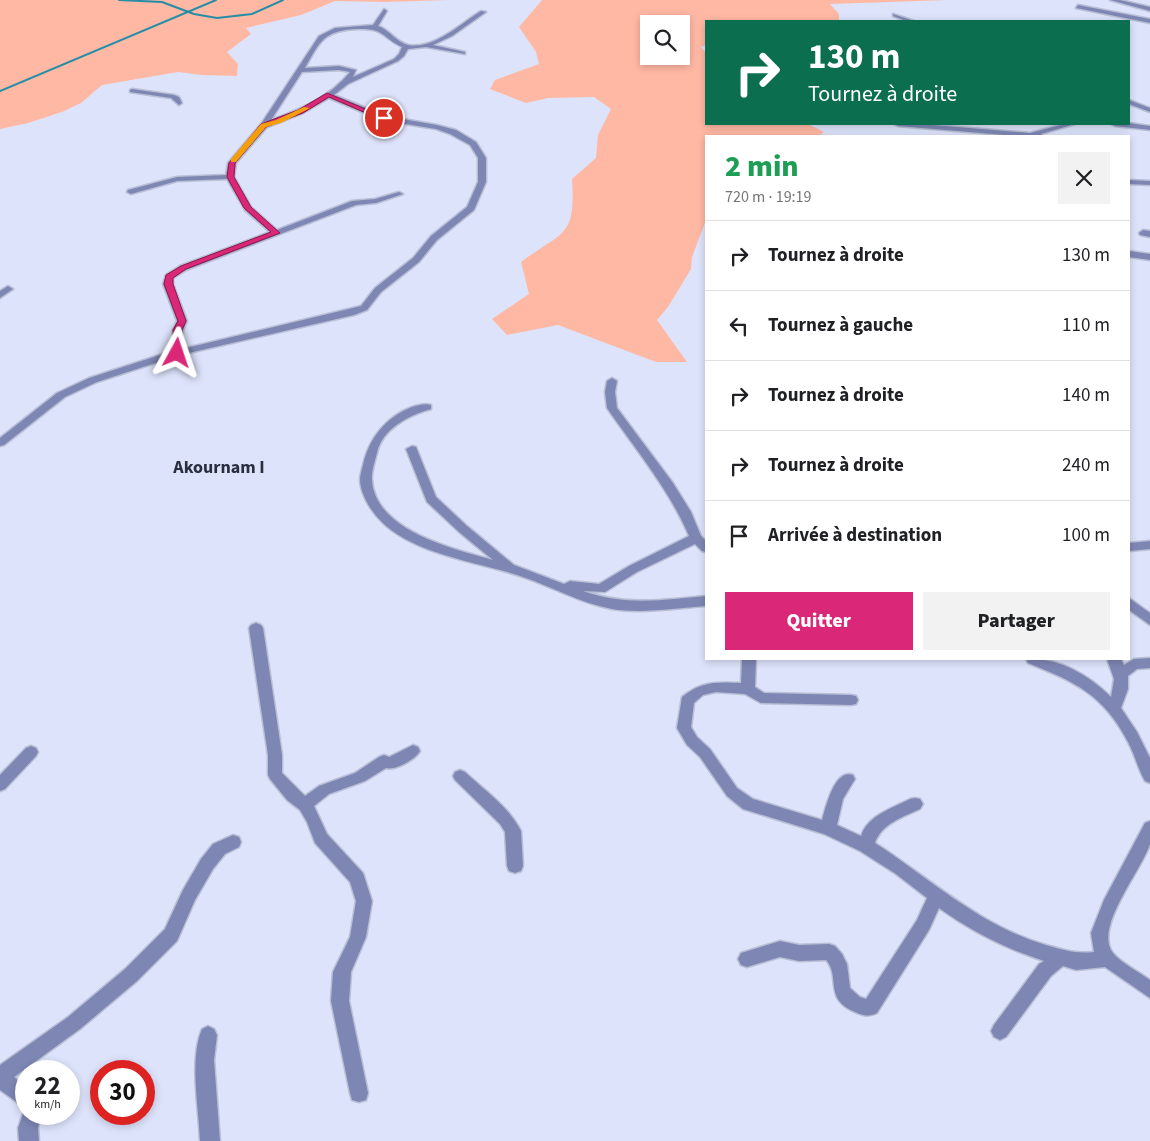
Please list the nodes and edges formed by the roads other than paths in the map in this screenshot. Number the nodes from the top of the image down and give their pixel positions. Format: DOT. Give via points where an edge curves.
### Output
graph roads {
  1 [pos="1113,0"];
  2 [pos="1078,7"];
  3 [pos="1150,9"];
  4 [pos="384,11"];
  5 [pos="483,12"];
  6 [pos="895,15"];
  7 [pos="908,20"];
  8 [pos="1150,21"];
  9 [pos="375,27"];
  10 [pos="428,46"];
  11 [pos="405,47"];
  12 [pos="462,53"];
  13 [pos="300,70"];
  14 [pos="344,84"];
  15 [pos="132,91"];
  16 [pos="329,94"];
  17 [pos="1130,102"];
  18 [pos="178,103"];
  19 [pos="1150,110"];
  20 [pos="264,125"];
  21 [pos="911,125"];
  22 [pos="1068,125"];
  23 [pos="1124,125"];
  24 [pos="1150,128"];
  25 [pos="1036,135"];
  26 [pos="230,177"];
  27 [pos="1130,182"];
  28 [pos="1150,183"];
  29 [pos="131,192"];
  30 [pos="399,194"];
  31 [pos="276,233"];
  32 [pos="1130,254"];
  33 [pos="1146,256"];
  34 [pos="1150,264"];
  35 [pos="8,289"];
  36 [pos="0,295"];
  37 [pos="177,353"];
  38 [pos="612,381"];
  39 [pos="427,407"];
  40 [pos="0,443"];
  41 [pos="412,449"];
  42 [pos="696,538"];
  43 [pos="1150,545"];
  44 [pos="705,547"];
  45 [pos="1130,547"];
  46 [pos="514,570"];
  47 [pos="599,594"];
  48 [pos="705,601"];
  49 [pos="1130,604"];
  50 [pos="1150,620"];
  51 [pos="256,628"];
  52 [pos="749,660"];
  53 [pos="1035,660"];
  54 [pos="1115,660"];
  55 [pos="1150,663"];
  56 [pos="1122,673"];
  57 [pos="748,688"];
  58 [pos="851,700"];
  59 [pos="1114,709"];
  60 [pos="413,751"];
  61 [pos="31,752"];
  62 [pos="460,776"];
  63 [pos="1150,777"];
  64 [pos="848,780"];
  65 [pos="0,785"];
  66 [pos="305,804"];
  67 [pos="914,804"];
  68 [pos="828,828"];
  69 [pos="1150,828"];
  70 [pos="233,842"];
  71 [pos="866,846"];
  72 [pos="515,866"];
  73 [pos="936,896"];
  74 [pos="1061,958"];
  75 [pos="747,959"];
  76 [pos="1107,959"];
  77 [pos="1150,990"];
  78 [pos="1000,1032"];
  79 [pos="208,1035"];
  80 [pos="0,1077"];
  81 [pos="15,1090"];
  82 [pos="359,1093"];
  83 [pos="29,1125"];
  84 [pos="29,1141"];
  85 [pos="210,1141"];
  1 -- 3 [label="street"];
  2 -- 8 [label="street"];
  4 -- 9 [label="street"];
  5 -- 10 [label="street"];
  6 -- 7 [label="street"];
  9 -- 11 [label="street"];
  9 -- 13 [label="street" via="342,27 326,31"];
  10 -- 11 [label="street"];
  10 -- 12 [label="street"];
  11 -- 14 [label="street" via="396,60"];
  13 -- 14 [label="street" via="354,70"];
  13 -- 20 [label="street"];
  14 -- 16 [label="street"];
  15 -- 18 [label="street" via="172,96"];
  16 -- 20 [label="street" via="301,112"];
  16 -- 37 [label="street" via="384,118 437,127 473,144 482,158 482,182 470,208 434,238 416,260 378,290 364,308"];
  17 -- 19 [label="street"];
  20 -- 26 [label="street" via="232,163"];
  21 -- 25 [label="street"];
  22 -- 25 [label="street"];
  23 -- 24 [label="street"];
  26 -- 29 [label="street" via="177,179"];
  26 -- 31 [label="street" via="248,208"];
  27 -- 28 [label="street"];
  30 -- 31 [label="street" via="355,203"];
  31 -- 37 [label="street" via="183,268 169,277 168,284 182,321 178,330"];
  32 -- 33 [label="street"];
  33 -- 34 [label="street"];
  35 -- 36 [label="street"];
  37 -- 40 [label="street" via="93,380 61,395"];
  38 -- 42 [label="street" via="612,408 669,486"];
  39 -- 46 [label="street" via="405,413 373,448 366,471 368,496 376,512 407,534"];
  41 -- 46 [label="street" via="431,499"];
  42 -- 44 [label="street"];
  42 -- 47 [label="street" via="633,569"];
  43 -- 45 [label="street"];
  46 -- 47 [label="street"];
  47 -- 48 [label="street" via="631,606"];
  49 -- 50 [label="street"];
  51 -- 66 [label="street" via="275,775 292,795"];
  52 -- 57 [label="street"];
  53 -- 59 [label="street" via="1082,681"];
  54 -- 56 [label="street"];
  55 -- 56 [label="street" via="1134,664"];
  56 -- 59 [label="street" via="1122,686"];
  57 -- 58 [label="street" via="761,698"];
  57 -- 68 [label="street" via="716,687 699,691 687,701 684,728 732,792 748,804"];
  59 -- 63 [label="street" via="1143,756"];
  60 -- 66 [label="street" via="390,763 384,761 346,783 329,787"];
  61 -- 65 [label="street"];
  62 -- 72 [label="street" via="505,819 513,831"];
  64 -- 68 [label="street" via="836,798"];
  66 -- 82 [label="street" via="320,838 357,878 364,901 358,937 342,972 340,1001"];
  67 -- 71 [label="street" via="878,823 871,830"];
  68 -- 71 [label="street"];
  69 -- 76 [label="street" via="1098,933"];
  70 -- 80 [label="street" via="219,849 207,864 171,934 131,975 74,1023"];
  71 -- 73 [label="street"];
  73 -- 74 [label="street" via="967,918 1018,945"];
  73 -- 75 [label="street" via="923,925 871,1007 859,1006 846,995 842,989 839,964 830,952 799,953 780,949"];
  74 -- 76 [label="street" via="1076,962"];
  74 -- 78 [label="street" via="1045,970"];
  76 -- 77 [label="street"];
  79 -- 85 [label="street" via="205,1060"];
  80 -- 81 [label="street"];
  83 -- 84 [label="street"];
}
